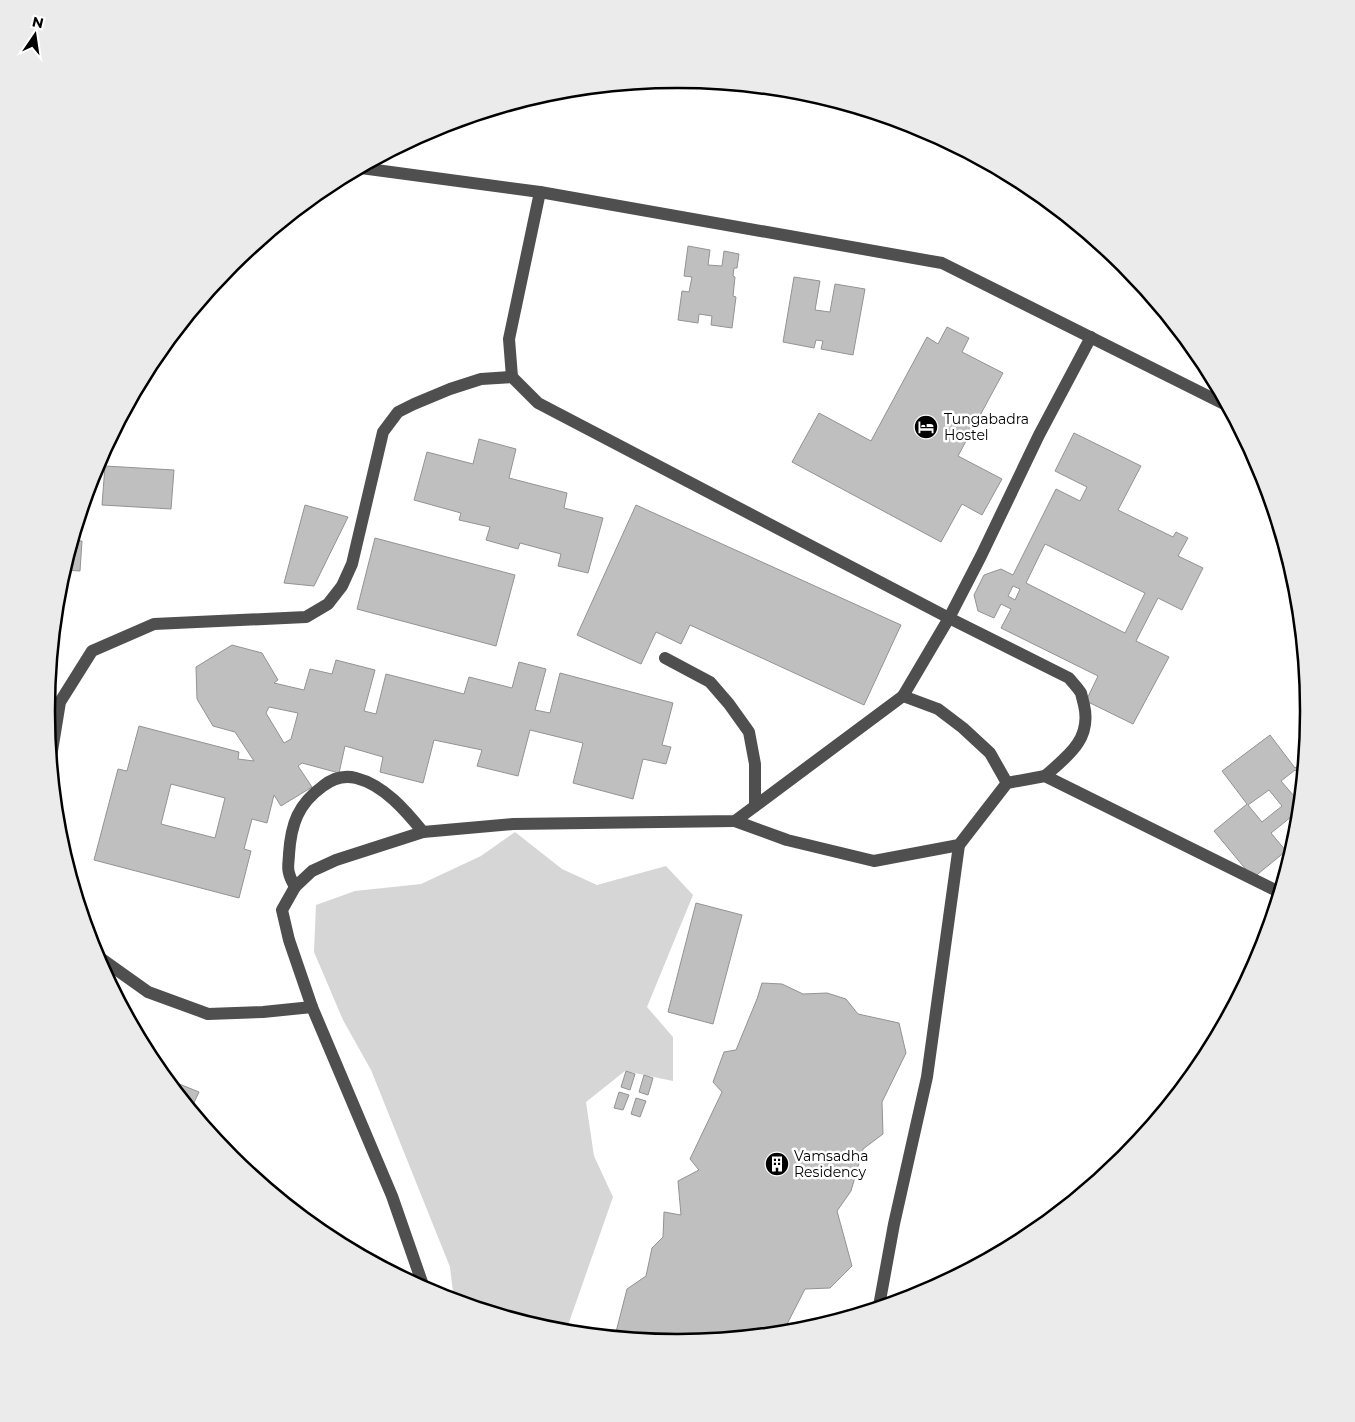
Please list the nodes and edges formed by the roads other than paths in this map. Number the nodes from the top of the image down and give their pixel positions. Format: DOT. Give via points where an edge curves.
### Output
graph roads {
  1 [pos="371,169"];
  2 [pos="540,192"];
  3 [pos="1091,337"];
  4 [pos="512,377"];
  5 [pos="1217,401"];
  6 [pos="949,618"];
  7 [pos="665,658"];
  8 [pos="903,696"];
  9 [pos="55,729"];
  10 [pos="1045,776"];
  11 [pos="1007,783"];
  12 [pos="755,806"];
  13 [pos="735,820"];
  14 [pos="423,832"];
  15 [pos="959,845"];
  16 [pos="295,887"];
  17 [pos="1274,889"];
  18 [pos="109,964"];
  19 [pos="312,1007"];
  20 [pos="420,1277"];
  21 [pos="880,1299"];
  1 -- 2 [label="lane"];
  2 -- 3 [label="lane" via="942,263"];
  2 -- 4 [label="lane" via="509,339"];
  3 -- 5 [label="lane"];
  3 -- 6 [label="lane"];
  4 -- 6 [label="lane" via="538,403"];
  4 -- 9 [label="lane" via="481,379 398,412 383,432 352,564 342,586 328,604 306,617 154,624 92,652 60,702"];
  6 -- 8 [label="lane"];
  6 -- 10 [label="lane" via="1069,678 1080,693 1086,726 1069,755"];
  7 -- 12 [label="lane" via="710,682 749,732 756,764"];
  8 -- 11 [label="lane" via="938,709 963,728 990,753"];
  8 -- 12 [label="lane"];
  10 -- 11 [label="lane"];
  10 -- 17 [label="lane"];
  11 -- 15 [label="lane"];
  12 -- 13 [label="lane"];
  13 -- 14 [label="lane" via="513,824"];
  13 -- 15 [label="lane" via="787,840 874,861"];
  14 -- 16 [label="lane" via="336,860 312,871"];
  14 -- 16 [label="lane" via="390,796 373,785 355,778 340,778 327,783 313,793 295,819 288,872"];
  15 -- 21 [label="lane" via="927,1078"];
  16 -- 19 [label="lane" via="282,910 288,940"];
  18 -- 19 [label="lane" via="148,992 208,1014"];
  19 -- 20 [label="lane" via="392,1196"];
}
